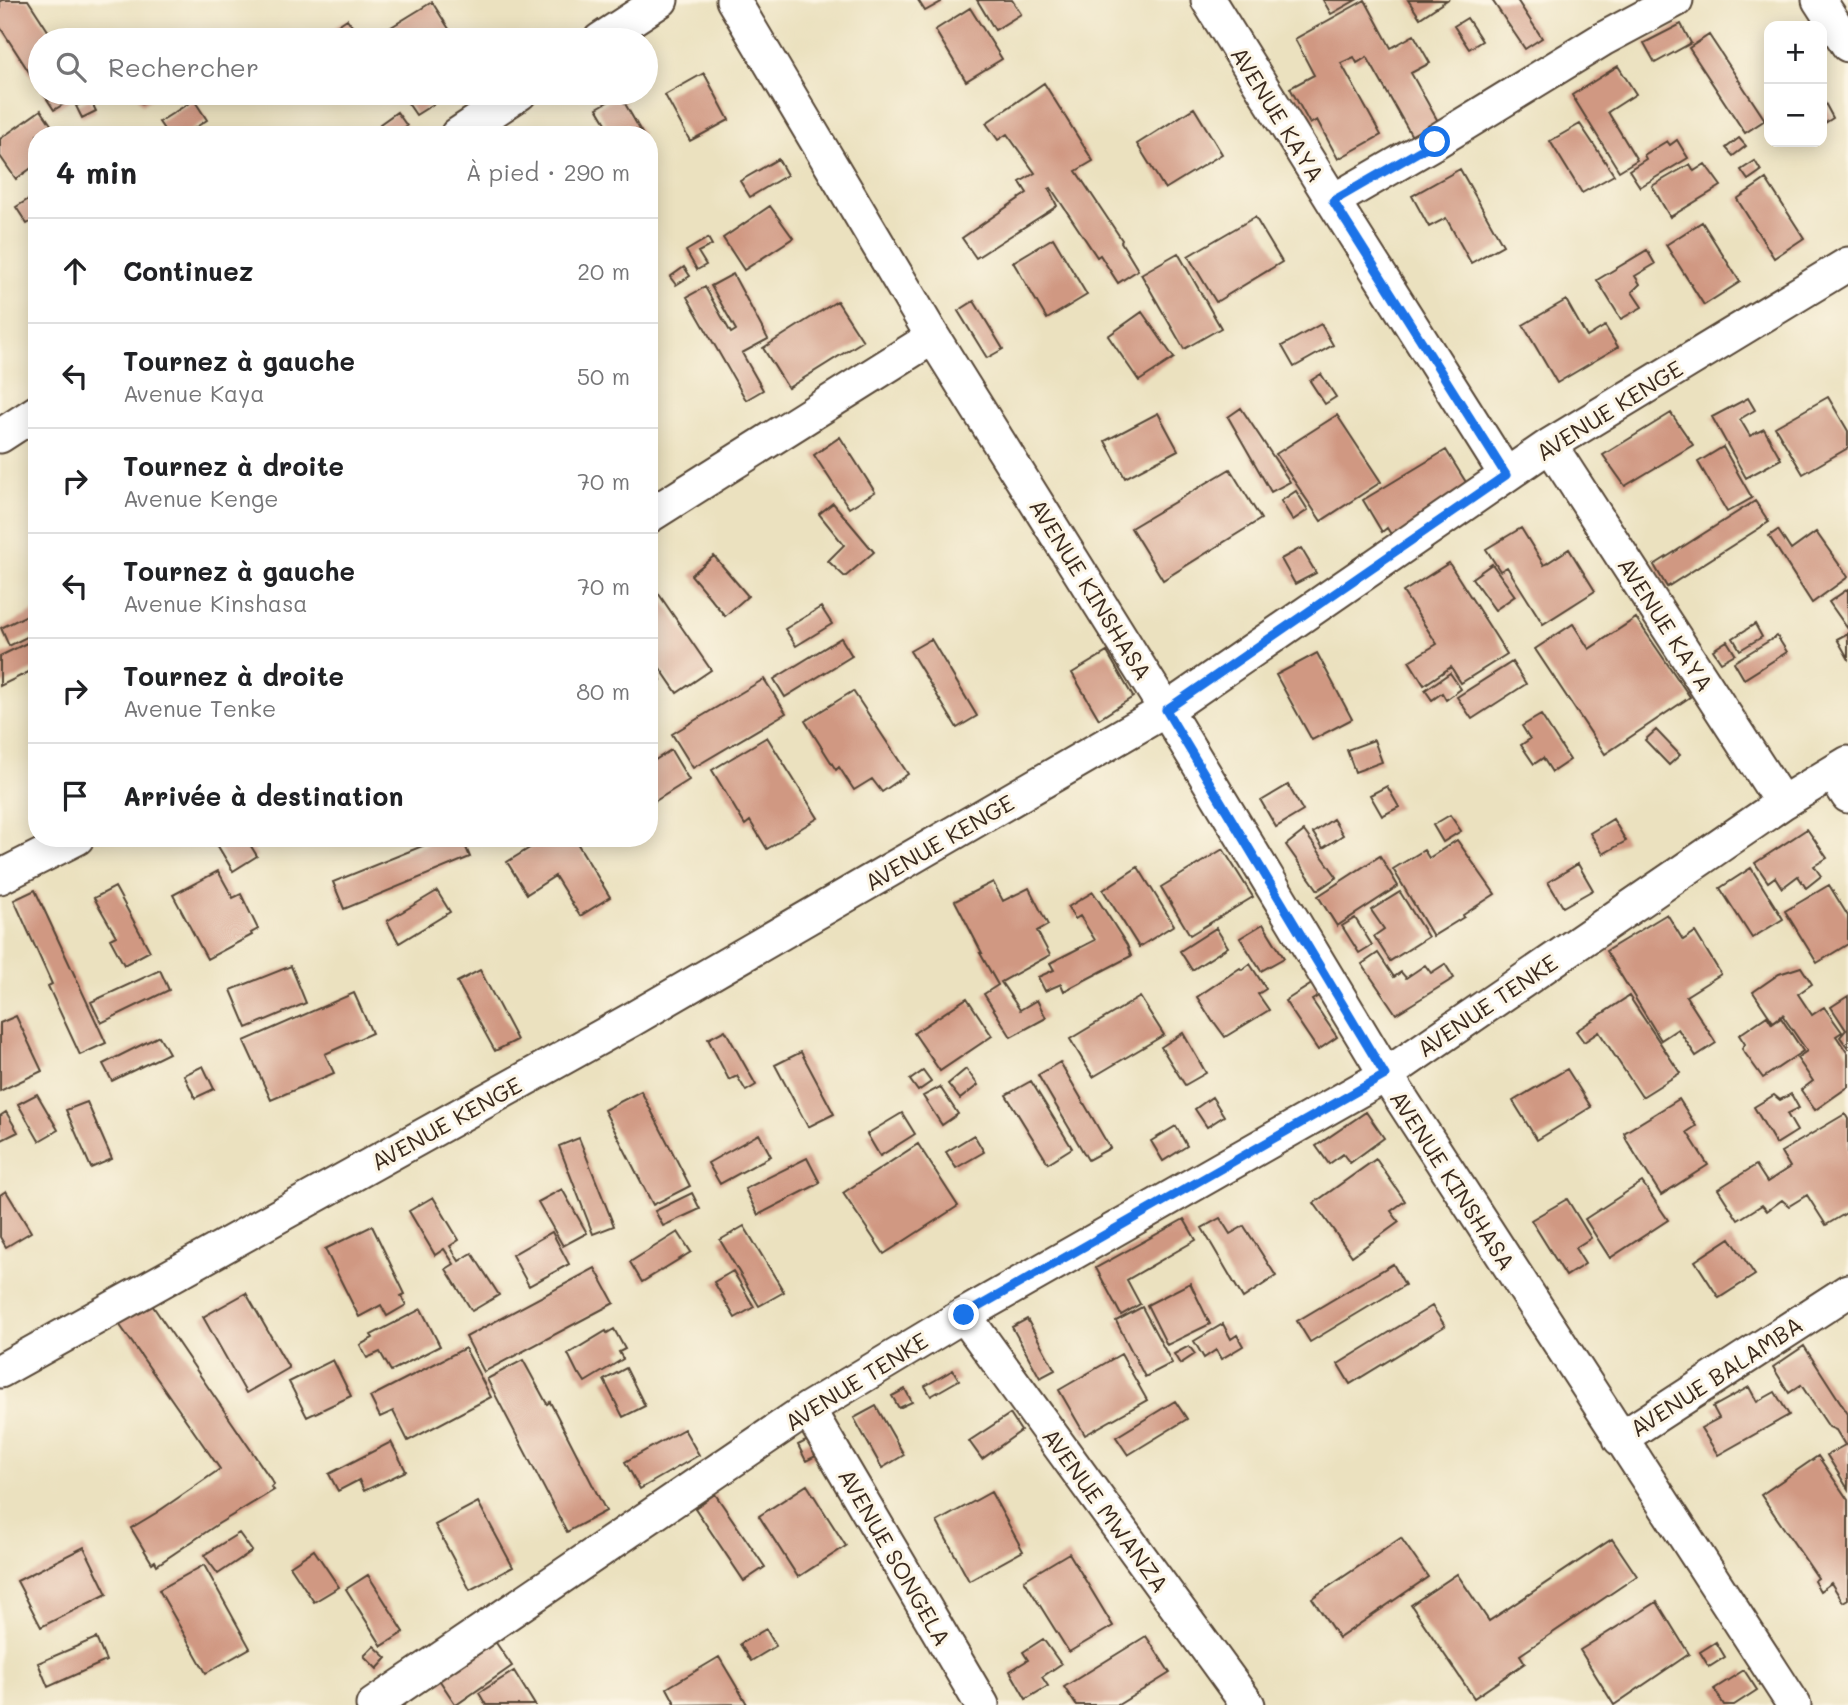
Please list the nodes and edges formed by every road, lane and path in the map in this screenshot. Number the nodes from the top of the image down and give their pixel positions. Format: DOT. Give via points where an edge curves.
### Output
graph roads {
  1 [pos="661,0"];
  2 [pos="733,0"];
  3 [pos="1208,0"];
  4 [pos="1676,0"];
  5 [pos="1819,0"];
  6 [pos="618,28"];
  7 [pos="1848,45"];
  8 [pos="502,105"];
  9 [pos="470,126"];
  10 [pos="1333,201"];
  11 [pos="1848,264"];
  12 [pos="933,337"];
  13 [pos="28,418"];
  14 [pos="0,436"];
  15 [pos="1550,445"];
  16 [pos="1506,475"];
  17 [pos="658,510"];
  18 [pos="1166,710"];
  19 [pos="1843,777"];
  20 [pos="1782,803"];
  21 [pos="59,847"];
  22 [pos="0,877"];
  23 [pos="1385,1075"];
  24 [pos="1848,1291"];
  25 [pos="964,1315"];
  26 [pos="0,1371"];
  27 [pos="808,1409"];
  28 [pos="1620,1439"];
  29 [pos="373,1705"];
  30 [pos="982,1705"];
  31 [pos="1248,1705"];
  32 [pos="1794,1705"];
  1 -- 6 [label="street"];
  2 -- 12 [label="street, AVENUE KINSHASA"];
  3 -- 10 [label="street, AVENUE KAYA"];
  4 -- 10 [label="street"];
  5 -- 7 [label="street"];
  8 -- 9 [label="street"];
  10 -- 16 [label="street, AVENUE KAYA"];
  11 -- 15 [label="street, AVENUE KENGE"];
  12 -- 17 [label="street"];
  12 -- 18 [label="street, AVENUE KINSHASA"];
  13 -- 14 [label="street"];
  15 -- 16 [label="street, AVENUE KENGE"];
  15 -- 20 [label="street, AVENUE KAYA"];
  16 -- 18 [label="street, AVENUE KENGE"];
  18 -- 23 [label="street, AVENUE KINSHASA"];
  18 -- 26 [label="street, AVENUE KENGE" via="631,1020"];
  19 -- 20 [label="street, AVENUE TENKE"];
  20 -- 23 [label="street, AVENUE TENKE"];
  21 -- 22 [label="street"];
  23 -- 25 [label="street, AVENUE TENKE"];
  23 -- 28 [label="street, AVENUE KINSHASA"];
  24 -- 28 [label="street, AVENUE BALAMBA"];
  25 -- 27 [label="street, AVENUE TENKE"];
  25 -- 31 [label="street, AVENUE MWANZA"];
  27 -- 29 [label="street, AVENUE TENKE"];
  27 -- 30 [label="street, AVENUE SONGELA"];
  28 -- 32 [label="street, AVENUE KINSHASA"];
}
